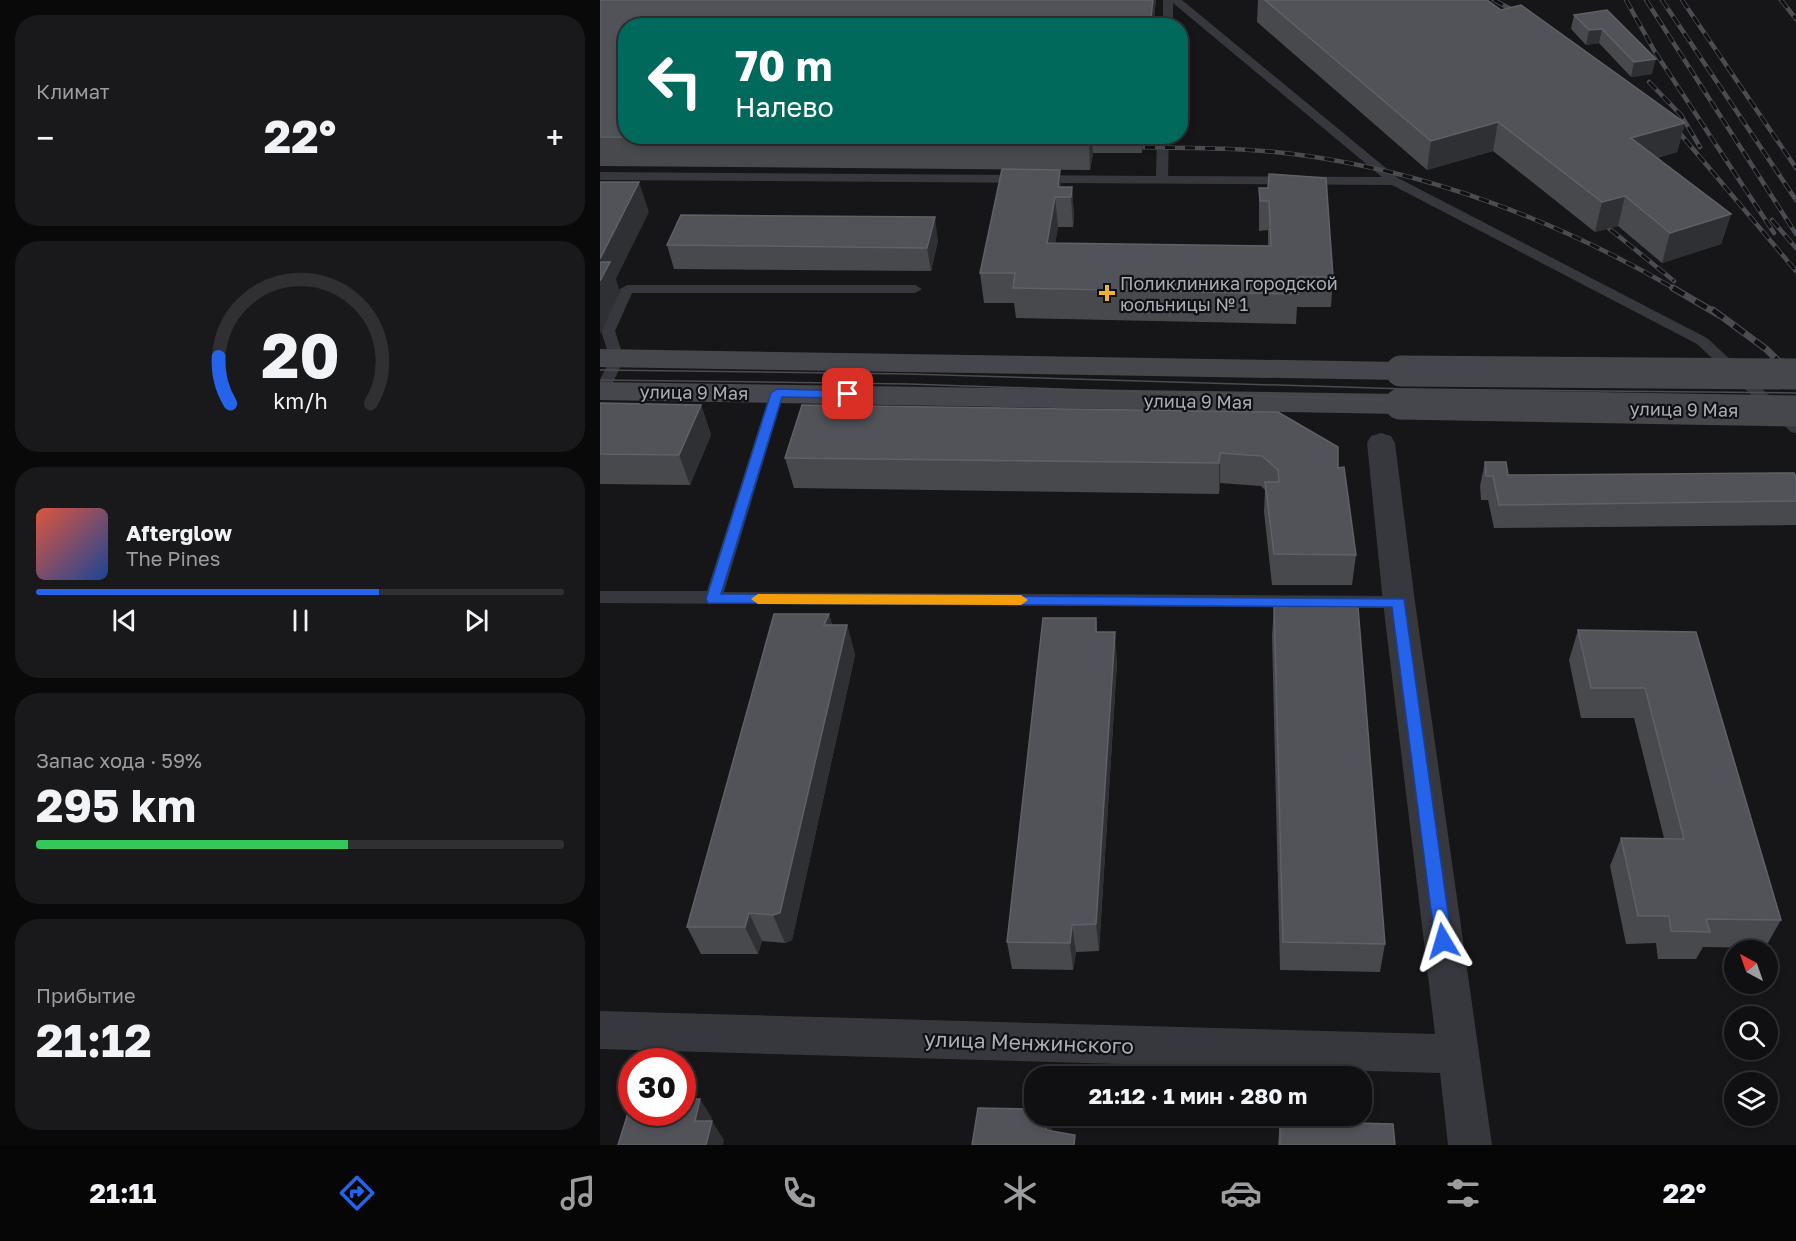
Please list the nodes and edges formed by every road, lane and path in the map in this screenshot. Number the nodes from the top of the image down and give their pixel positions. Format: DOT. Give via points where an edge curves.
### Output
graph roads {
  1 [pos="1168,0"];
  2 [pos="1176,0"];
  3 [pos="1167,18"];
  4 [pos="1163,144"];
  5 [pos="600,176"];
  6 [pos="1162,179"];
  7 [pos="1394,181"];
  8 [pos="915,289"];
  9 [pos="608,358"];
  10 [pos="1796,374"];
  11 [pos="601,391"];
  12 [pos="777,393"];
  13 [pos="1796,411"];
  14 [pos="1796,428"];
  15 [pos="1381,443"];
  16 [pos="600,597"];
  17 [pos="712,599"];
  18 [pos="1399,602"];
  19 [pos="600,1030"];
  20 [pos="1458,1054"];
  21 [pos="1470,1145"];
  1 -- 3 [label="lane"];
  2 -- 7 [label="lane"];
  4 -- 6 [label="lane"];
  5 -- 6 [label="lane"];
  6 -- 7 [label="lane"];
  7 -- 14 [label="lane" via="1702,341"];
  8 -- 9 [label="lane" via="627,290 608,331"];
  9 -- 10 [label="main road, улица 9 Мая, bridge"];
  9 -- 11 [label="lane"];
  11 -- 12 [label="main road, улица 9 Мая"];
  12 -- 13 [label="main road, улица 9 Мая, bridge"];
  12 -- 17 [label="lane"];
  15 -- 18 [label="street"];
  16 -- 17 [label="lane"];
  17 -- 18 [label="lane"];
  18 -- 20 [label="street"];
  19 -- 20 [label="street, улица Менжинского"];
  20 -- 21 [label="street"];
}
